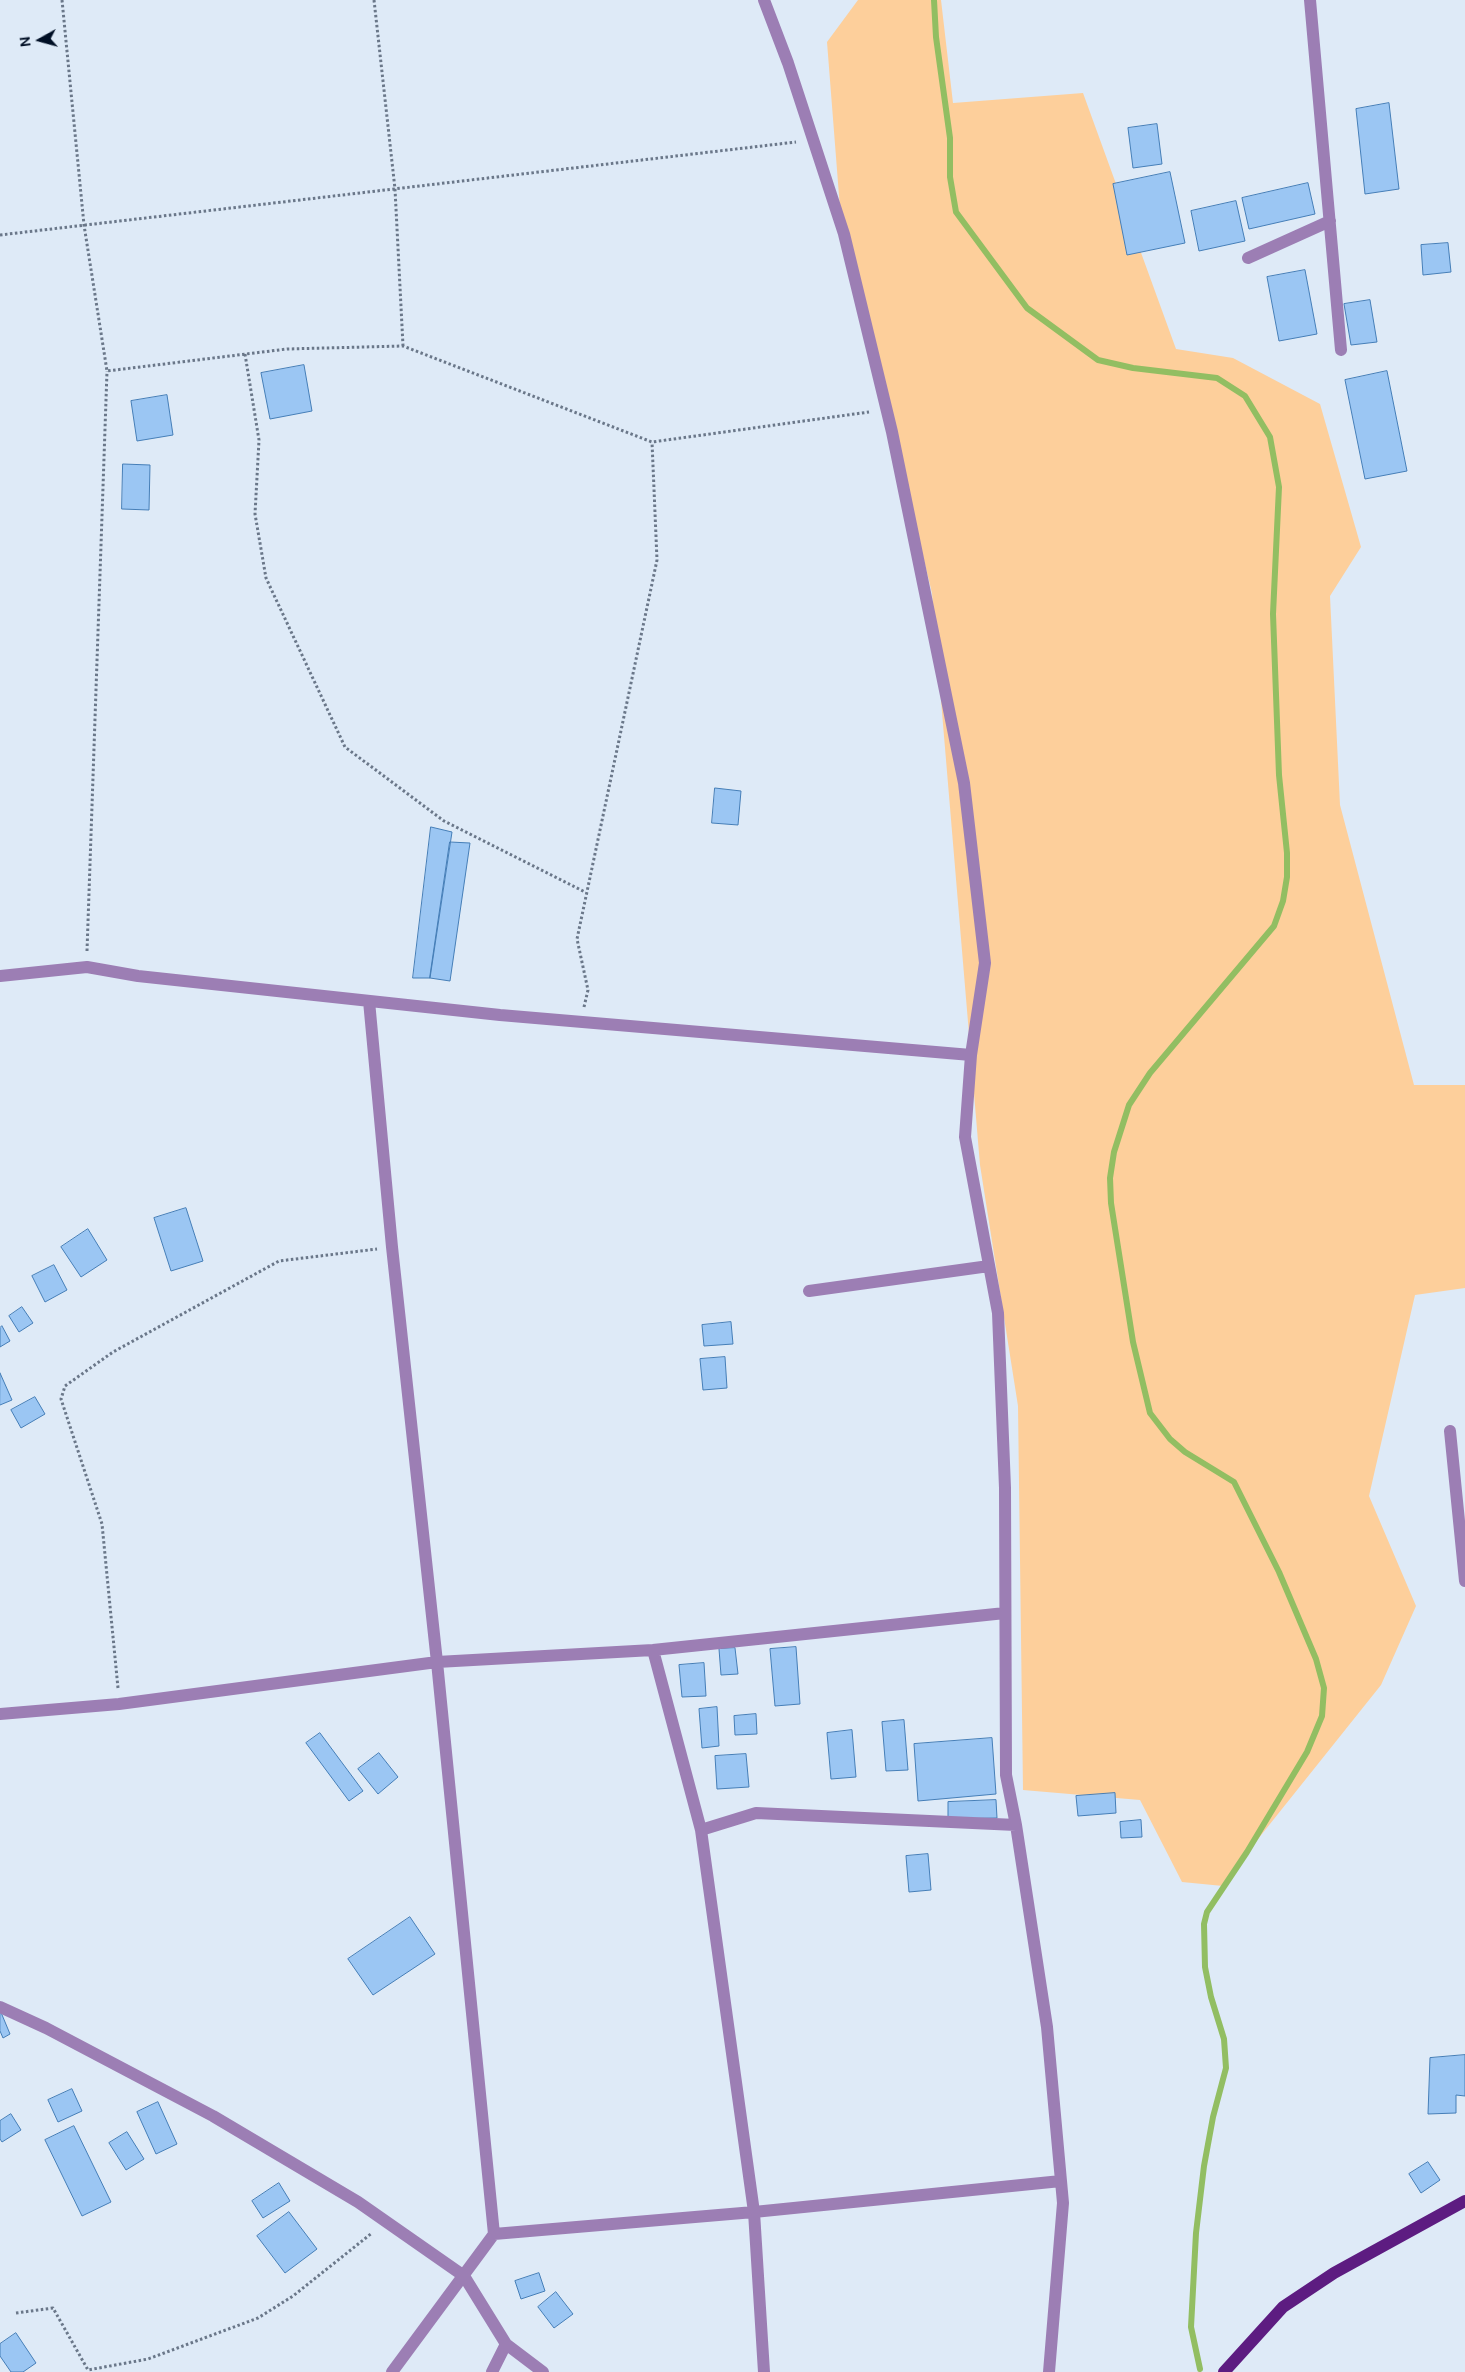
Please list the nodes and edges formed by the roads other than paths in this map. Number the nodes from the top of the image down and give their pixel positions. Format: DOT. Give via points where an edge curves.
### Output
graph roads {
  1 [pos="764,0"];
  2 [pos="1310,0"];
  3 [pos="1330,221"];
  4 [pos="1248,258"];
  5 [pos="1341,350"];
  6 [pos="0,976"];
  7 [pos="369,1001"];
  8 [pos="971,1055"];
  9 [pos="989,1266"];
  10 [pos="809,1291"];
  11 [pos="1450,1431"];
  12 [pos="1460,1480"];
  13 [pos="1465,1581"];
  14 [pos="1005,1613"];
  15 [pos="653,1650"];
  16 [pos="437,1662"];
  17 [pos="0,1714"];
  18 [pos="1016,1825"];
  19 [pos="701,1830"];
  20 [pos="0,2007"];
  21 [pos="1061,2181"];
  22 [pos="1465,2201"];
  23 [pos="754,2212"];
  24 [pos="494,2234"];
  25 [pos="464,2276"];
  26 [pos="506,2344"];
  27 [pos="392,2372"];
  28 [pos="492,2372"];
  29 [pos="543,2372"];
  30 [pos="764,2372"];
  31 [pos="1049,2372"];
  32 [pos="1224,2372"];
  1 -- 8 [label="street" via="844,234 892,432 964,784 985,963"];
  2 -- 3 [label="street"];
  3 -- 4 [label="street"];
  3 -- 5 [label="street"];
  6 -- 7 [label="street" via="86,967 138,976"];
  7 -- 8 [label="street"];
  7 -- 16 [label="street"];
  8 -- 9 [label="street" via="965,1137"];
  9 -- 10 [label="street"];
  9 -- 14 [label="street" via="998,1323 1005,1488"];
  11 -- 12 [label="street"];
  12 -- 13 [label="street"];
  14 -- 15 [label="street"];
  14 -- 18 [label="street" via="1006,1775"];
  15 -- 16 [label="street"];
  15 -- 19 [label="street"];
  16 -- 17 [label="street" via="119,1704"];
  16 -- 24 [label="street"];
  18 -- 19 [label="street" via="756,1813"];
  18 -- 21 [label="street" via="1047,2027"];
  19 -- 23 [label="street"];
  20 -- 25 [label="street" via="213,2116 358,2202"];
  21 -- 23 [label="street"];
  21 -- 31 [label="street" via="1063,2203"];
  22 -- 32 [label="main road" via="1334,2273 1283,2308"];
  23 -- 24 [label="street"];
  23 -- 30 [label="street"];
  24 -- 25 [label="street"];
  25 -- 26 [label="street"];
  25 -- 27 [label="street"];
  26 -- 28 [label="street"];
  26 -- 29 [label="street"];
}
